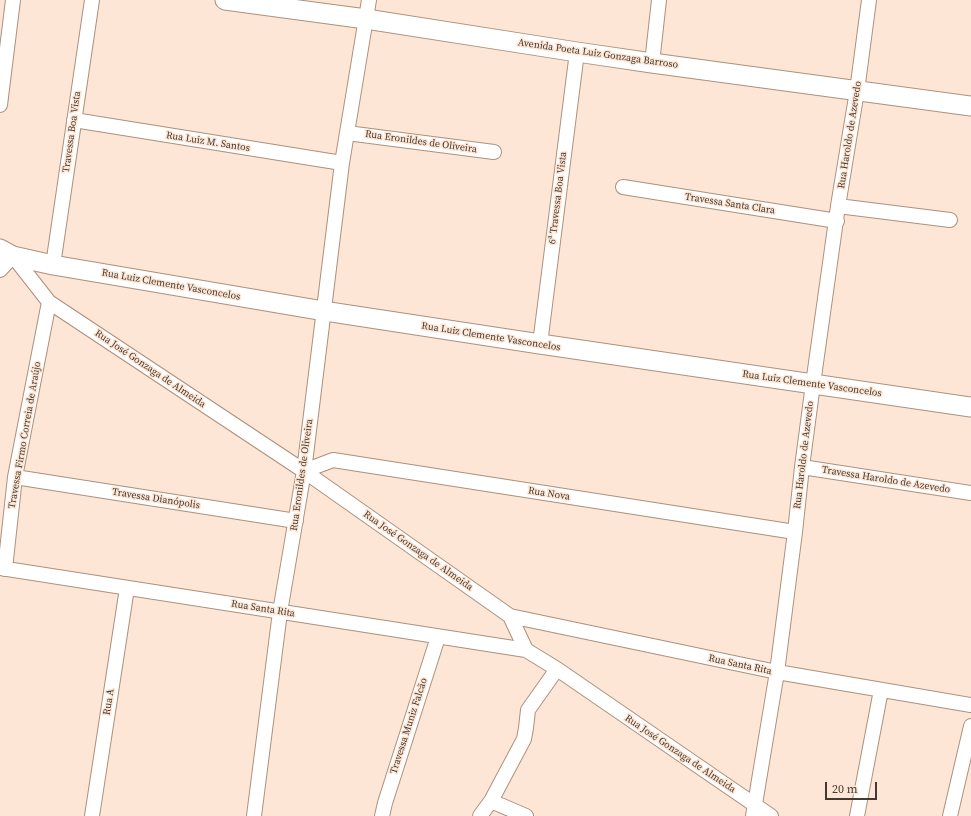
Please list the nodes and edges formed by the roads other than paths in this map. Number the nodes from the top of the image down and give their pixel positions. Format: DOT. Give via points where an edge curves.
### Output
graph roads {
  1 [pos="13,0"];
  2 [pos="92,0"];
  3 [pos="225,0"];
  4 [pos="369,0"];
  5 [pos="659,0"];
  6 [pos="869,0"];
  7 [pos="366,19"];
  8 [pos="577,52"];
  9 [pos="652,62"];
  10 [pos="857,91"];
  11 [pos="0,104"];
  12 [pos="971,106"];
  13 [pos="74,120"];
  14 [pos="347,133"];
  15 [pos="494,152"];
  16 [pos="342,163"];
  17 [pos="623,187"];
  18 [pos="838,206"];
  19 [pos="950,220"];
  20 [pos="836,221"];
  21 [pos="6,253"];
  22 [pos="52,265"];
  23 [pos="0,270"];
  24 [pos="49,302"];
  25 [pos="324,311"];
  26 [pos="540,344"];
  27 [pos="813,384"];
  28 [pos="971,406"];
  29 [pos="802,467"];
  30 [pos="304,471"];
  31 [pos="15,477"];
  32 [pos="971,493"];
  33 [pos="296,521"];
  34 [pos="795,532"];
  35 [pos="2,569"];
  36 [pos="127,588"];
  37 [pos="280,612"];
  38 [pos="510,616"];
  39 [pos="438,636"];
  40 [pos="526,650"];
  41 [pos="557,669"];
  42 [pos="777,672"];
  43 [pos="881,690"];
  44 [pos="971,705"];
  45 [pos="971,726"];
  46 [pos="491,801"];
  47 [pos="754,810"];
  48 [pos="92,816"];
  49 [pos="254,816"];
  50 [pos="382,816"];
  51 [pos="480,816"];
  52 [pos="526,816"];
  53 [pos="771,816"];
  54 [pos="856,816"];
  55 [pos="950,816"];
  1 -- 11 [label="street"];
  2 -- 13 [label="street, Travessa Boa Vista"];
  3 -- 7 [label="street, Avenida Poeta Luiz Gonzaga Barroso"];
  4 -- 7 [label="street, Rua Eronildes de Oliveira"];
  5 -- 9 [label="street"];
  6 -- 10 [label="street, Rua Haroldo de Azevedo"];
  7 -- 8 [label="street, Avenida Poeta Luiz Gonzaga Barroso"];
  7 -- 14 [label="street, Rua Eronildes de Oliveira"];
  8 -- 9 [label="street, Avenida Poeta Luiz Gonzaga Barroso"];
  8 -- 26 [label="street, 6ª Travessa Boa Vista"];
  9 -- 10 [label="street, Avenida Poeta Luiz Gonzaga Barroso"];
  10 -- 12 [label="street, Avenida Poeta Luiz Gonzaga Barroso"];
  10 -- 18 [label="street, Rua Haroldo de Azevedo"];
  13 -- 16 [label="street, Rua Luiz M. Santos"];
  13 -- 22 [label="street, Travessa Boa Vista"];
  14 -- 15 [label="street, Rua Eronildes de Oliveira"];
  14 -- 16 [label="street, Rua Eronildes de Oliveira"];
  16 -- 25 [label="street, Rua Eronildes de Oliveira"];
  17 -- 20 [label="street, Travessa Santa Clara"];
  18 -- 19 [label="street"];
  18 -- 20 [label="street, Rua Haroldo de Azevedo"];
  20 -- 27 [label="street, Rua Haroldo de Azevedo"];
  21 -- 22 [label="street, Rua Luiz Clemente Vasconcelos"];
  21 -- 23 [label="street"];
  21 -- 24 [label="street, Rua José Gonzaga de Almeida"];
  22 -- 25 [label="street, Rua Luiz Clemente Vasconcelos"];
  24 -- 30 [label="street, Rua José Gonzaga de Almeida"];
  24 -- 31 [label="street, Travessa Firmo Correia de Araújo"];
  25 -- 26 [label="street, Rua Luiz Clemente Vasconcelos"];
  25 -- 30 [label="street, Rua Eronildes de Oliveira"];
  26 -- 27 [label="street, Rua Luiz Clemente Vasconcelos"];
  27 -- 28 [label="street, Rua Luiz Clemente Vasconcelos"];
  27 -- 29 [label="street, Rua Haroldo de Azevedo"];
  29 -- 32 [label="street, Travessa Haroldo de Azevedo"];
  29 -- 34 [label="street, Rua Haroldo de Azevedo"];
  30 -- 33 [label="street, Rua Eronildes de Oliveira"];
  30 -- 34 [label="street, Rua Nova" via="333,460"];
  30 -- 38 [label="street, Rua José Gonzaga de Almeida"];
  31 -- 33 [label="street, Travessa Dianópolis"];
  31 -- 35 [label="street, Travessa Firmo Correia de Araújo"];
  33 -- 37 [label="street, Rua Eronildes de Oliveira"];
  34 -- 42 [label="street, Rua Haroldo de Azevedo"];
  35 -- 36 [label="street, Rua Santa Rita"];
  36 -- 37 [label="street, Rua Santa Rita"];
  36 -- 48 [label="street, Rua A"];
  37 -- 39 [label="street, Rua Santa Rita"];
  37 -- 49 [label="street, Rua Eronildes de Oliveira"];
  38 -- 40 [label="street, Rua José Gonzaga de Almeida"];
  38 -- 42 [label="street, Rua Santa Rita"];
  39 -- 40 [label="street, Rua Santa Rita"];
  39 -- 50 [label="street, Travessa Muniz Falcão"];
  40 -- 41 [label="street, Rua José Gonzaga de Almeida"];
  41 -- 46 [label="street" via="528,710 524,739"];
  41 -- 47 [label="street, Rua José Gonzaga de Almeida"];
  42 -- 43 [label="street, Rua Santa Rita"];
  42 -- 47 [label="street, Rua Haroldo de Azevedo"];
  43 -- 44 [label="street, Rua Santa Rita"];
  43 -- 54 [label="street"];
  45 -- 55 [label="street"];
  46 -- 51 [label="street"];
  46 -- 52 [label="street"];
  47 -- 53 [label="street, Rua José Gonzaga de Almeida"];
}
